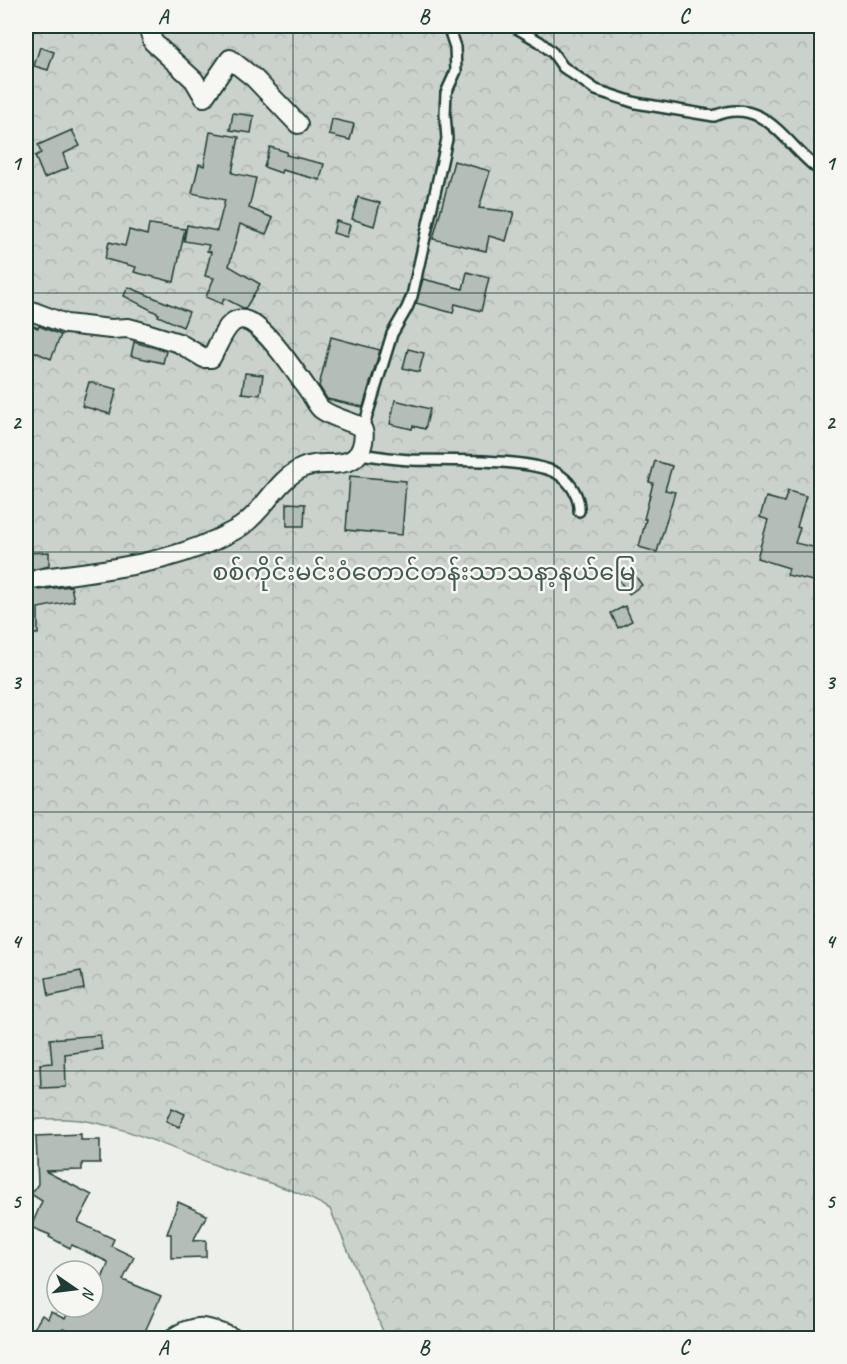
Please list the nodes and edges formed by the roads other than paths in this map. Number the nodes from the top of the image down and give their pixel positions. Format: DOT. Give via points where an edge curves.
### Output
graph roads {
  1 [pos="148,26"];
  2 [pos="448,26"];
  3 [pos="513,26"];
  4 [pos="298,124"];
  5 [pos="822,172"];
  6 [pos="26,309"];
  7 [pos="363,429"];
  8 [pos="359,454"];
  9 [pos="579,511"];
  10 [pos="38,579"];
  11 [pos="173,1338"];
  12 [pos="233,1338"];
  1 -- 4 [label="street" via="153,42 195,80 204,97 230,59"];
  2 -- 7 [label="lane" via="455,47 456,71 446,93 447,139 412,296 392,333"];
  3 -- 5 [label="lane" via="540,42 563,68 596,90 636,102 714,116 737,110 761,117 782,131"];
  6 -- 7 [label="street" via="66,324 143,332 179,343 204,358 211,358 227,328 243,319 267,336 322,410"];
  7 -- 8 [label="street"];
  8 -- 9 [label="lane" via="548,469 561,475 574,490"];
  8 -- 10 [label="street" via="348,462 303,467 281,482 243,525 190,552 116,569"];
  11 -- 12 [label="street" via="184,1331 206,1327"];
}
